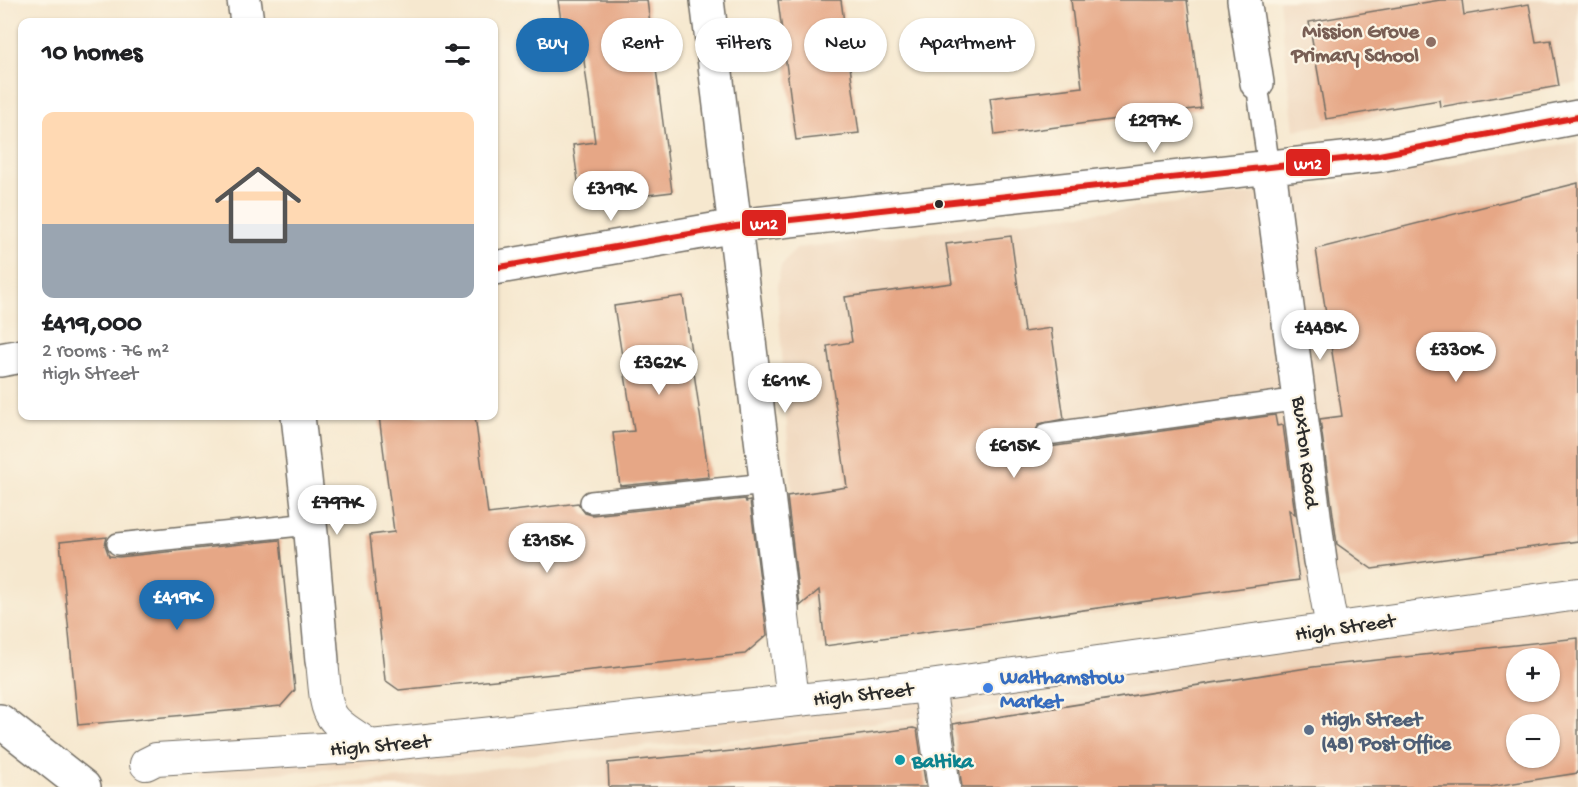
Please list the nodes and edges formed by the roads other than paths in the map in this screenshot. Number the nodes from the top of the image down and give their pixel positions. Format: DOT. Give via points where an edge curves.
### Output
graph roads {
  1 [pos="244,0"];
  2 [pos="707,0"];
  3 [pos="1244,0"];
  4 [pos="246,18"];
  5 [pos="1258,91"];
  6 [pos="1578,117"];
  7 [pos="1269,168"];
  8 [pos="736,226"];
  9 [pos="498,267"];
  10 [pos="18,357"];
  11 [pos="0,360"];
  12 [pos="1300,399"];
  13 [pos="298,420"];
  14 [pos="1047,434"];
  15 [pos="767,484"];
  16 [pos="591,502"];
  17 [pos="310,524"];
  18 [pos="118,544"];
  19 [pos="1320,561"];
  20 [pos="1578,594"];
  21 [pos="783,609"];
  22 [pos="1332,628"];
  23 [pos="322,662"];
  24 [pos="929,686"];
  25 [pos="794,700"];
  26 [pos="0,721"];
  27 [pos="371,746"];
  28 [pos="146,764"];
  29 [pos="77,782"];
  30 [pos="944,787"];
  1 -- 4 [label="street"];
  2 -- 8 [label="street"];
  3 -- 5 [label="street, Buxton Road"];
  5 -- 7 [label="lane, Buxton Road"];
  6 -- 7 [label="street" via="1413,150"];
  7 -- 8 [label="street"];
  7 -- 12 [label="street, Buxton Road"];
  8 -- 9 [label="street"];
  8 -- 15 [label="street"];
  10 -- 11 [label="street"];
  12 -- 14 [label="lane"];
  12 -- 19 [label="street, Buxton Road"];
  13 -- 17 [label="street"];
  15 -- 16 [label="lane"];
  15 -- 21 [label="street"];
  17 -- 18 [label="lane"];
  17 -- 23 [label="street"];
  19 -- 22 [label="street, Buxton Road"];
  20 -- 22 [label="street, High Street"];
  21 -- 25 [label="street"];
  22 -- 24 [label="street, High Street"];
  23 -- 27 [label="street" via="327,712 334,722"];
  24 -- 25 [label="street, High Street"];
  24 -- 30 [label="street"];
  25 -- 27 [label="street, High Street"];
  26 -- 29 [label="street"];
  27 -- 28 [label="street, High Street" via="156,759"];
}
